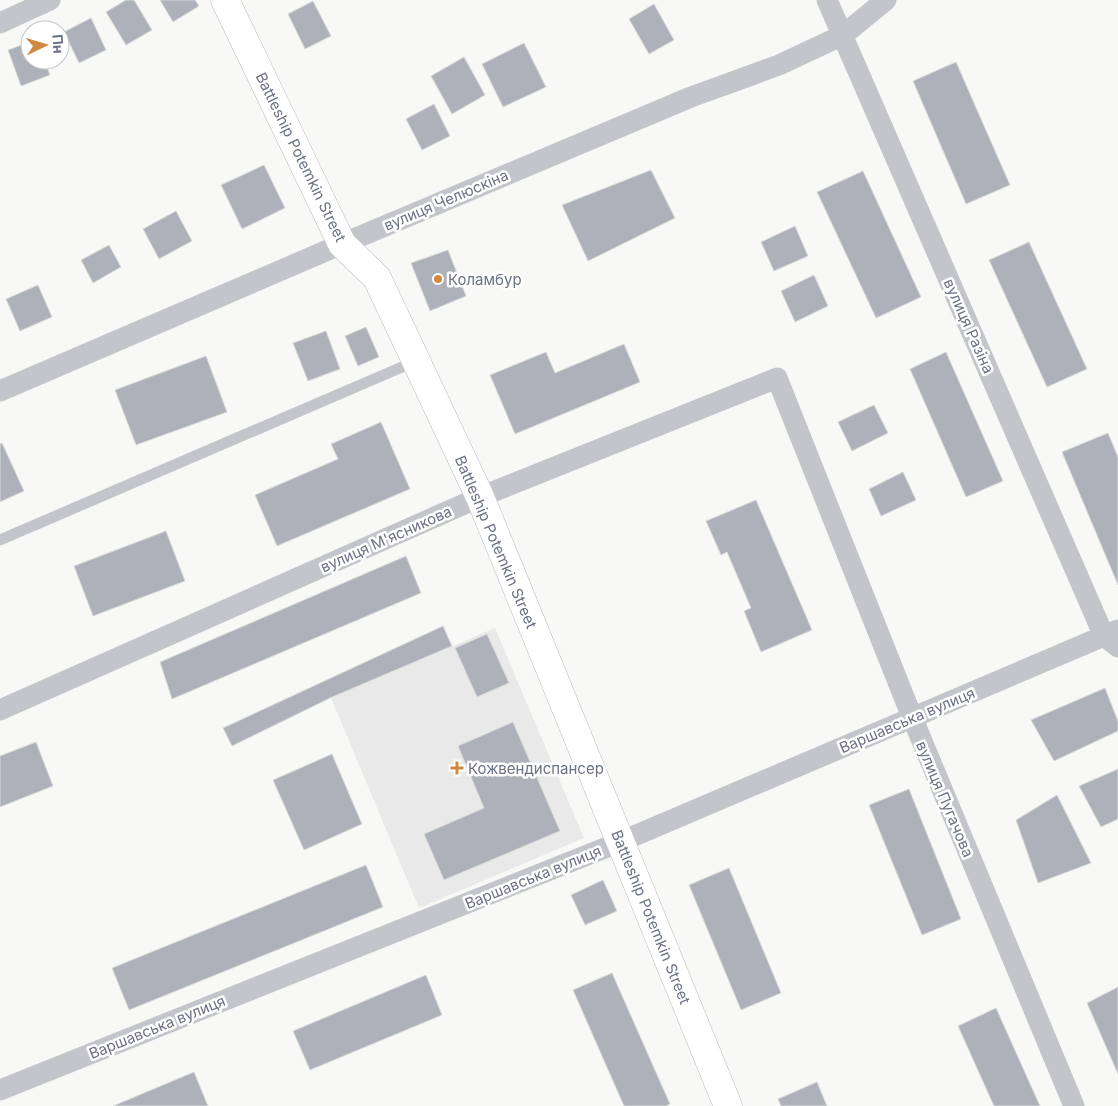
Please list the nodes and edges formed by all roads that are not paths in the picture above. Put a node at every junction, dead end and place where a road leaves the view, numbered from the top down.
1 (50, 0) edge
2 (225, 0) edge
3 (827, 0) edge
4 (886, 0) edge
5 (0, 23) edge
6 (843, 35) junction
7 (342, 244) junction
8 (416, 361) junction
9 (777, 378) joint
10 (0, 392) edge
11 (480, 497) junction
12 (0, 540) edge
13 (1113, 638) edge
14 (0, 710) edge
15 (912, 717) junction
16 (620, 842) junction
17 (0, 1090) edge
18 (728, 1106) edge
19 (1074, 1106) edge

1 - 5 street
2 - 7 street, Battleship Potemkin Street
3 - 6 street, вулиця Разіна
4 - 6 street, вулиця Челюскіна
6 - 7 street, вулиця Челюскіна
6 - 13 street, вулиця Разіна
7 - 8 street, Battleship Potemkin Street
7 - 10 street, вулиця Челюскіна
8 - 11 street, Battleship Potemkin Street
8 - 12 lane
9 - 11 street, вулиця М'ясникова
9 - 15 street, вулиця Пугачова
11 - 14 street, вулиця М'ясникова
11 - 16 street, Battleship Potemkin Street
13 - 15 street, Варшавська вулиця
15 - 16 street, Варшавська вулиця
15 - 19 street, вулиця Пугачова
16 - 17 street, Варшавська вулиця
16 - 18 street, Battleship Potemkin Street

